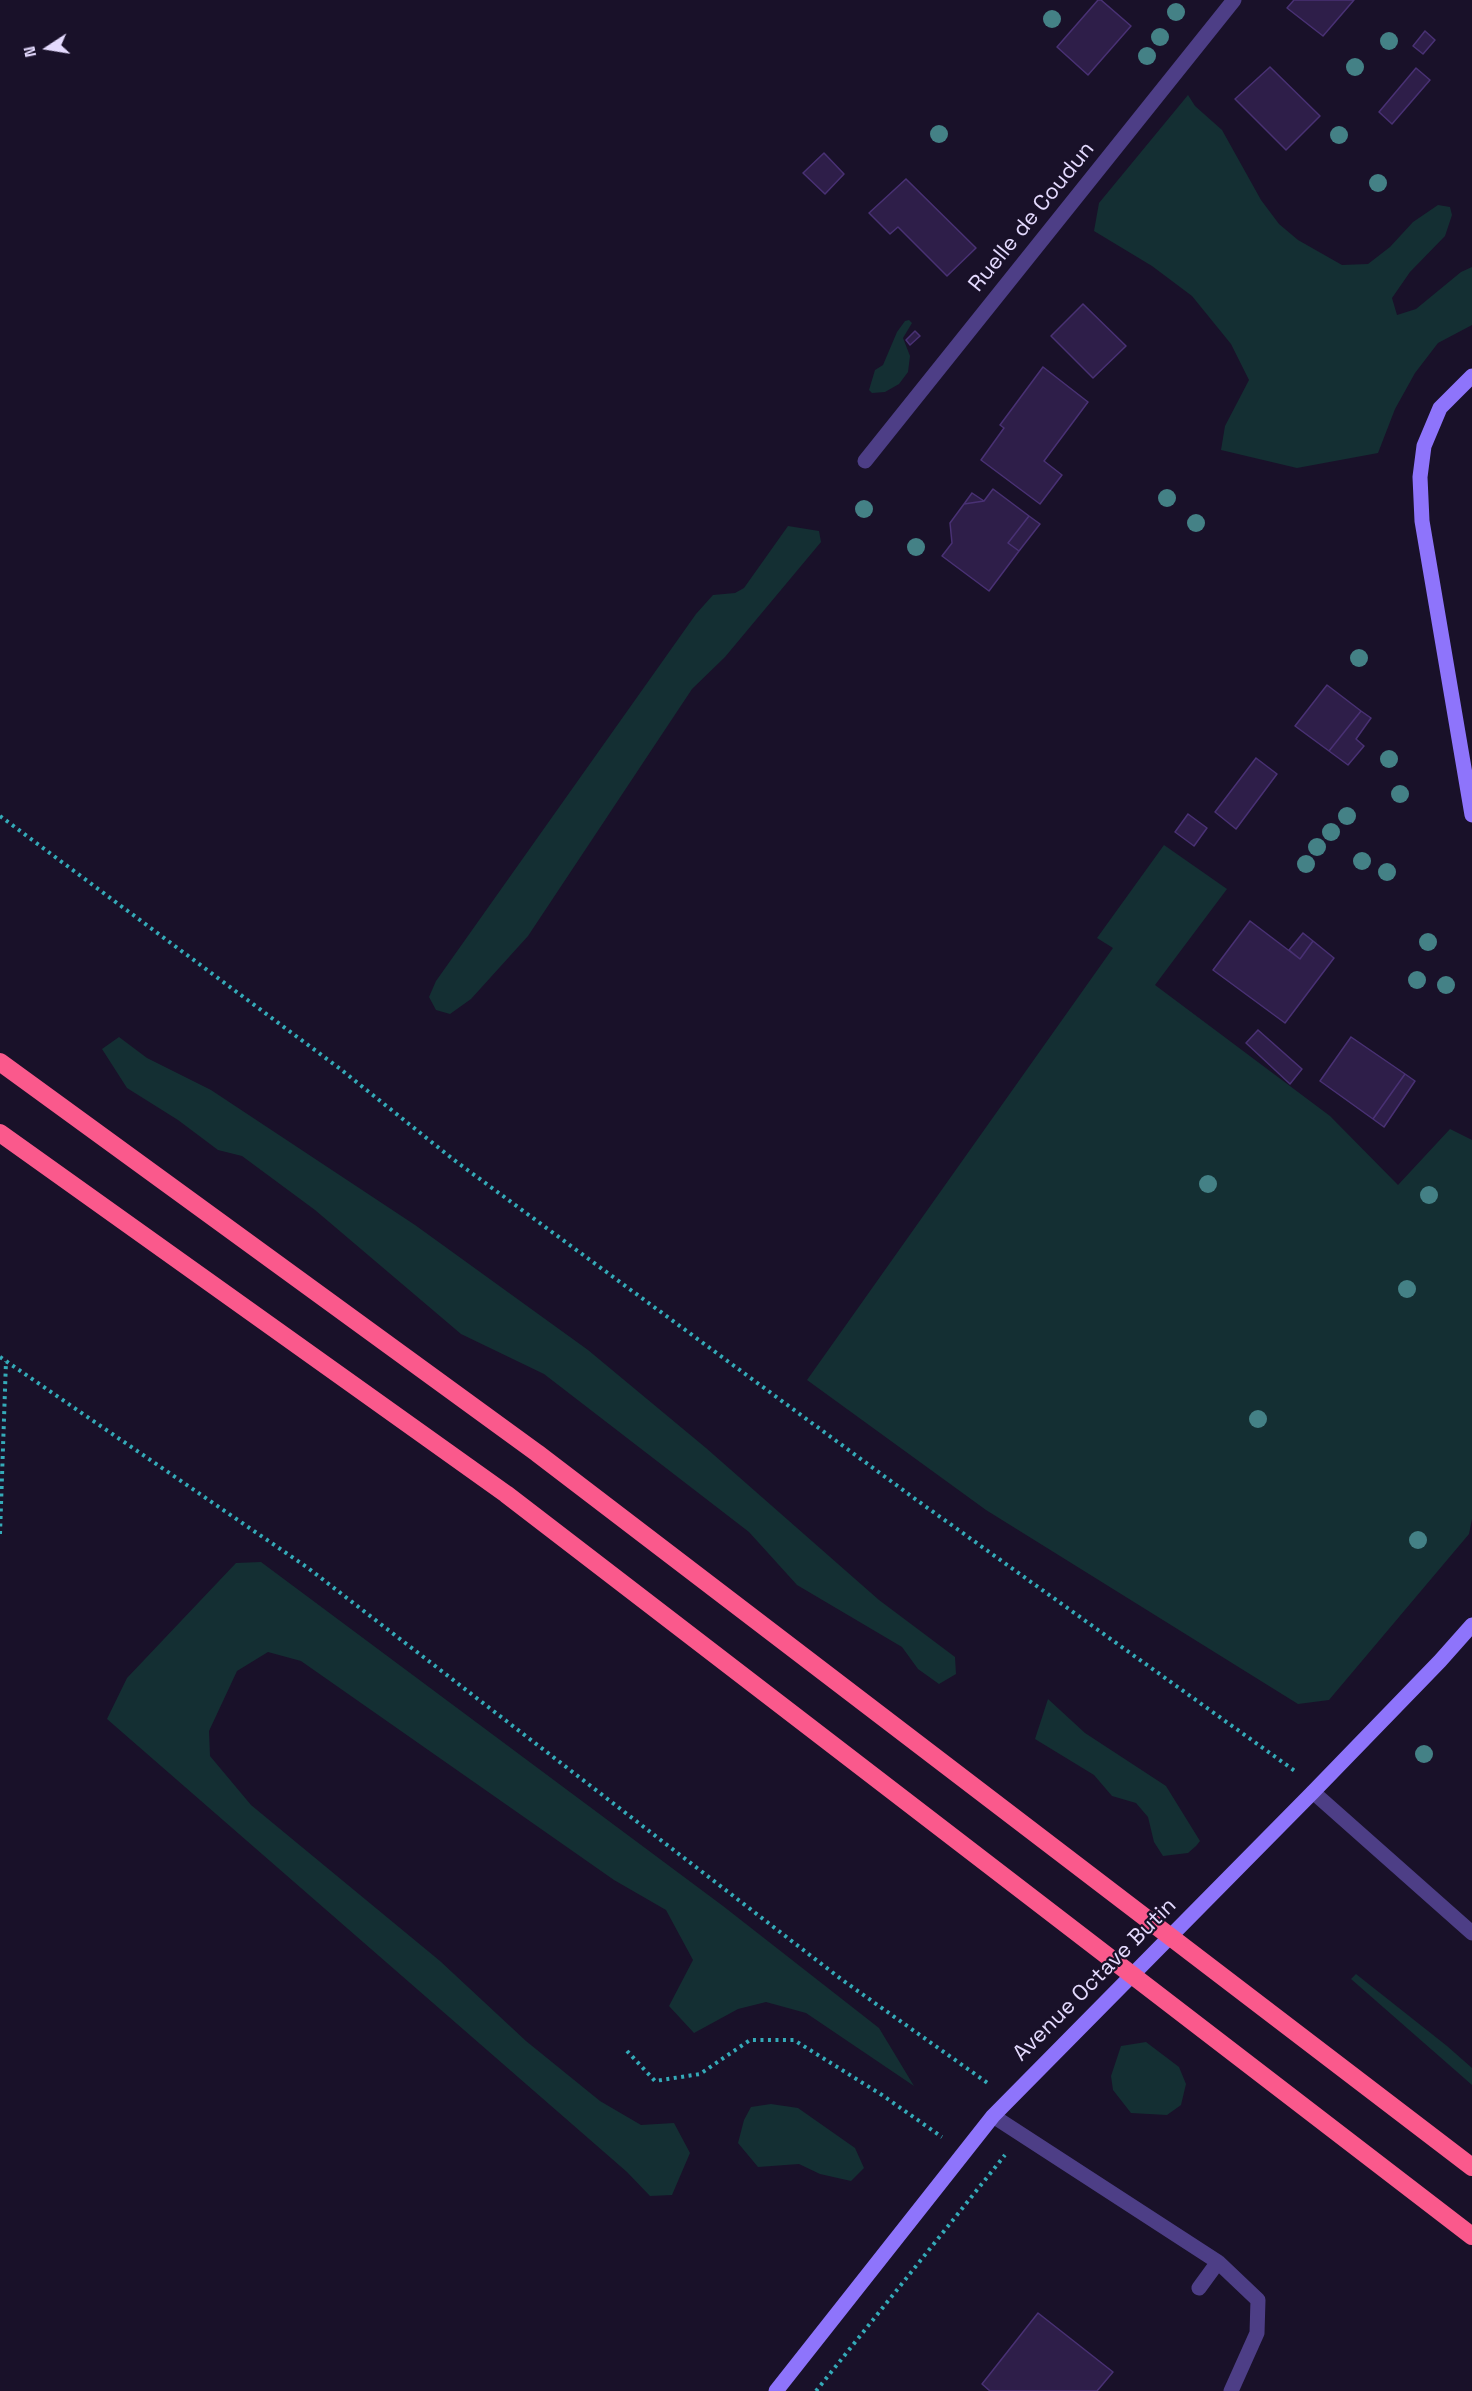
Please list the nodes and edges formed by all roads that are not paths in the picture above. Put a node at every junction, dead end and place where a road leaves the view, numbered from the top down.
1 (1234, 0) edge
2 (1472, 376) edge
3 (865, 461) dead end
4 (1472, 815) edge
5 (0, 1062) edge
6 (0, 1133) edge
7 (1472, 1625) edge
8 (1313, 1792) junction
9 (1472, 1933) edge
10 (993, 2115) junction
11 (1472, 2167) edge
12 (1472, 2236) edge
13 (1218, 2262) junction
14 (1199, 2288) dead end
15 (776, 2391) edge
16 (1231, 2391) edge

1 - 3 street, Ruelle de Coudun
2 - 4 main road
5 - 11 highway
6 - 12 highway
7 - 8 main road, Avenue Octave Butin
8 - 9 street
8 - 10 main road, Avenue Octave Butin
10 - 13 street
10 - 15 main road, Avenue Octave Butin
13 - 14 street
13 - 16 street

